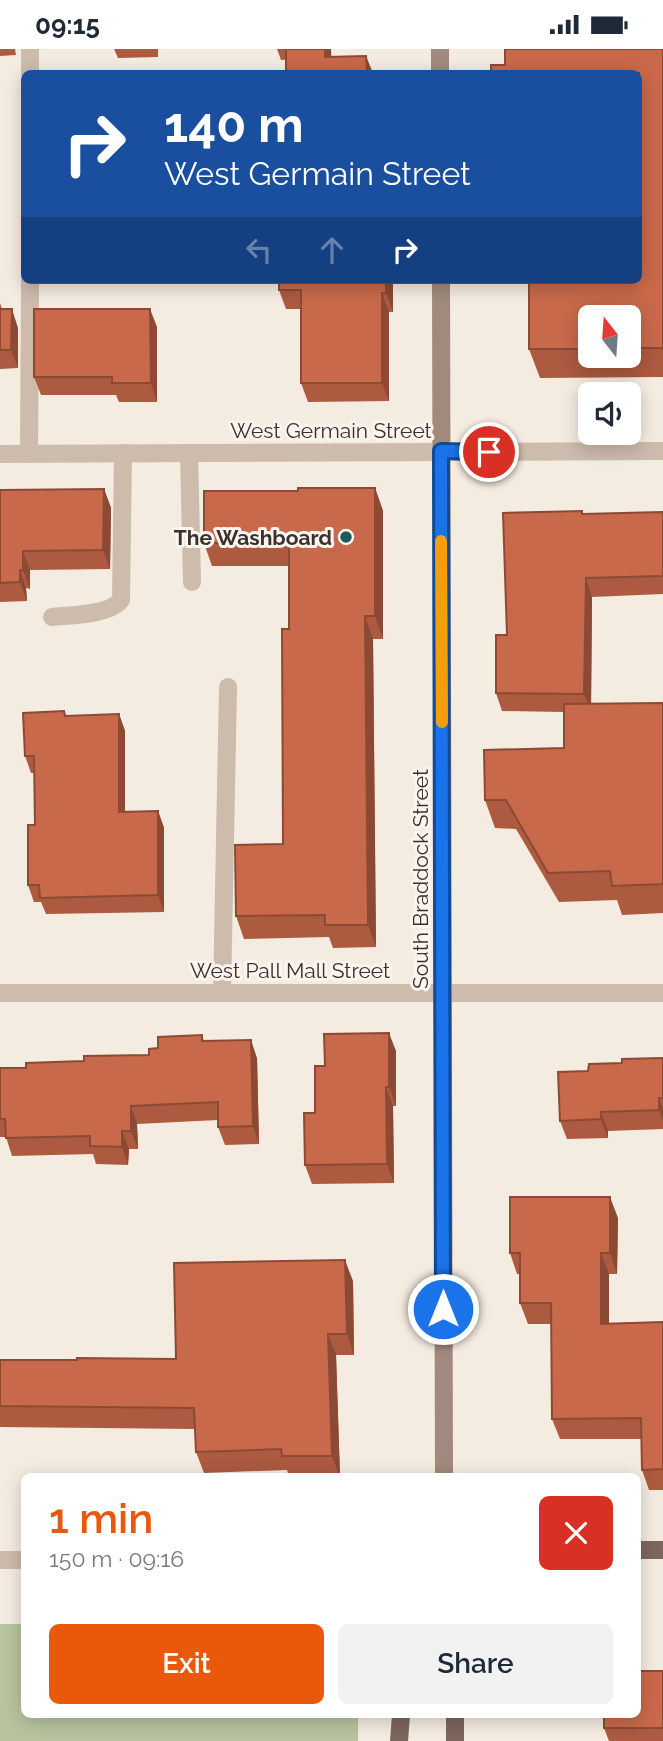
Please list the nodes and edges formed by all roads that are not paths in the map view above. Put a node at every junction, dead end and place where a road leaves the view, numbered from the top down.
1 (30, 49) edge
2 (440, 49) edge
3 (30, 70) edge
4 (440, 70) edge
5 (30, 284) edge
6 (441, 284) edge
7 (441, 451) junction
8 (663, 451) edge
9 (123, 453) junction
10 (189, 453) junction
11 (0, 454) edge
12 (29, 454) junction
13 (192, 582) dead end
14 (52, 617) dead end
15 (228, 687) dead end
16 (0, 993) edge
17 (222, 993) junction
18 (443, 993) junction
19 (663, 993) edge
20 (444, 1473) edge
21 (641, 1550) edge
22 (663, 1550) edge
23 (0, 1560) edge
24 (21, 1560) edge
25 (401, 1718) edge
26 (455, 1718) edge
27 (399, 1741) edge
28 (455, 1741) edge

1 - 3 street
2 - 4 main road
5 - 12 street
6 - 7 main road, South Braddock Street
7 - 8 street, West Germain Street
7 - 10 street, West Germain Street
7 - 18 main road, South Braddock Street
9 - 10 street, West Germain Street
9 - 12 street, West Germain Street
9 - 14 street
10 - 13 street
11 - 12 street, West Germain Street
15 - 17 street
16 - 17 street, West Pall Mall Street
17 - 18 street, West Pall Mall Street
18 - 19 street, West Pall Mall Street
18 - 20 main road, South Braddock Street
21 - 22 main road
23 - 24 street
25 - 27 main road
26 - 28 main road

